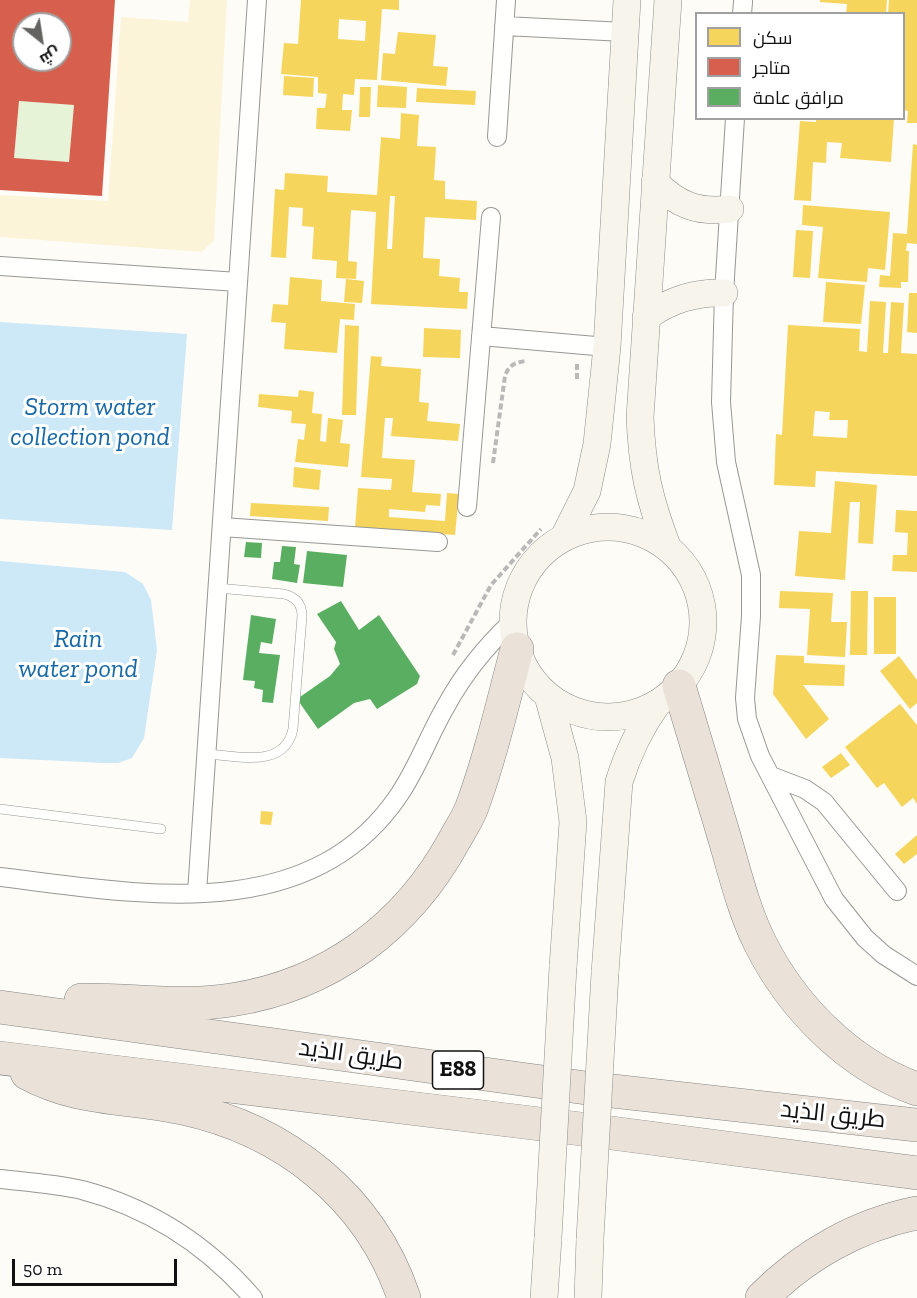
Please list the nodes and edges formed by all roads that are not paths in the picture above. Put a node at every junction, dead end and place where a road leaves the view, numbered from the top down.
1 (257, 0) edge
2 (506, 0) edge
3 (627, 0) edge
4 (668, 0) edge
5 (504, 26) junction
6 (625, 32) junction
7 (735, 120) edge
8 (497, 137) dead end
9 (655, 182) junction
10 (730, 209) junction
11 (490, 217) dead end
12 (0, 266) edge
13 (238, 282) junction
14 (724, 293) junction
15 (645, 317) junction
16 (481, 336) junction
17 (607, 347) junction
18 (467, 507) dead end
19 (222, 527) junction
20 (555, 530) junction
21 (438, 542) dead end
22 (667, 546) junction
23 (218, 588) junction
24 (515, 635) junction
25 (668, 695) junction
26 (548, 696) junction
27 (207, 754) junction
28 (771, 776) junction
29 (0, 809) edge
30 (161, 829) dead end
31 (0, 877) edge
32 (897, 891) dead end
33 (197, 893) junction
34 (917, 976) edge
35 (7, 1008) edge
36 (1, 1058) edge
37 (917, 1089) edge
38 (917, 1125) edge
39 (917, 1173) edge
40 (0, 1179) edge
41 (917, 1213) edge
42 (253, 1298) edge
43 (405, 1298) edge
44 (544, 1298) edge
45 (588, 1298) edge
46 (762, 1298) edge

1 - 13 street
2 - 5 street
3 - 6 main road
4 - 9 main road
5 - 6 street
5 - 8 street
6 - 17 main road
7 - 10 street
9 - 10 main road
9 - 15 main road
10 - 14 street
11 - 16 street
12 - 13 street
13 - 19 street
14 - 15 main road
14 - 28 street
15 - 22 main road
16 - 17 street
16 - 18 street
17 - 20 main road
19 - 21 street
19 - 23 street
20 - 22 main road
20 - 24 main road
22 - 25 main road
23 - 27 street
23 - 27 lane
24 - 26 main road
24 - 33 street
24 - 35 highway
25 - 26 main road
25 - 37 highway
25 - 45 main road, bridge
26 - 44 main road, bridge
27 - 33 street
28 - 32 street
28 - 34 street
29 - 30 lane
31 - 33 street
35 - 38 highway, طريق الذيد / E88
36 - 39 highway, طريق الذيد / E88
36 - 43 highway
40 - 42 street
41 - 46 highway

